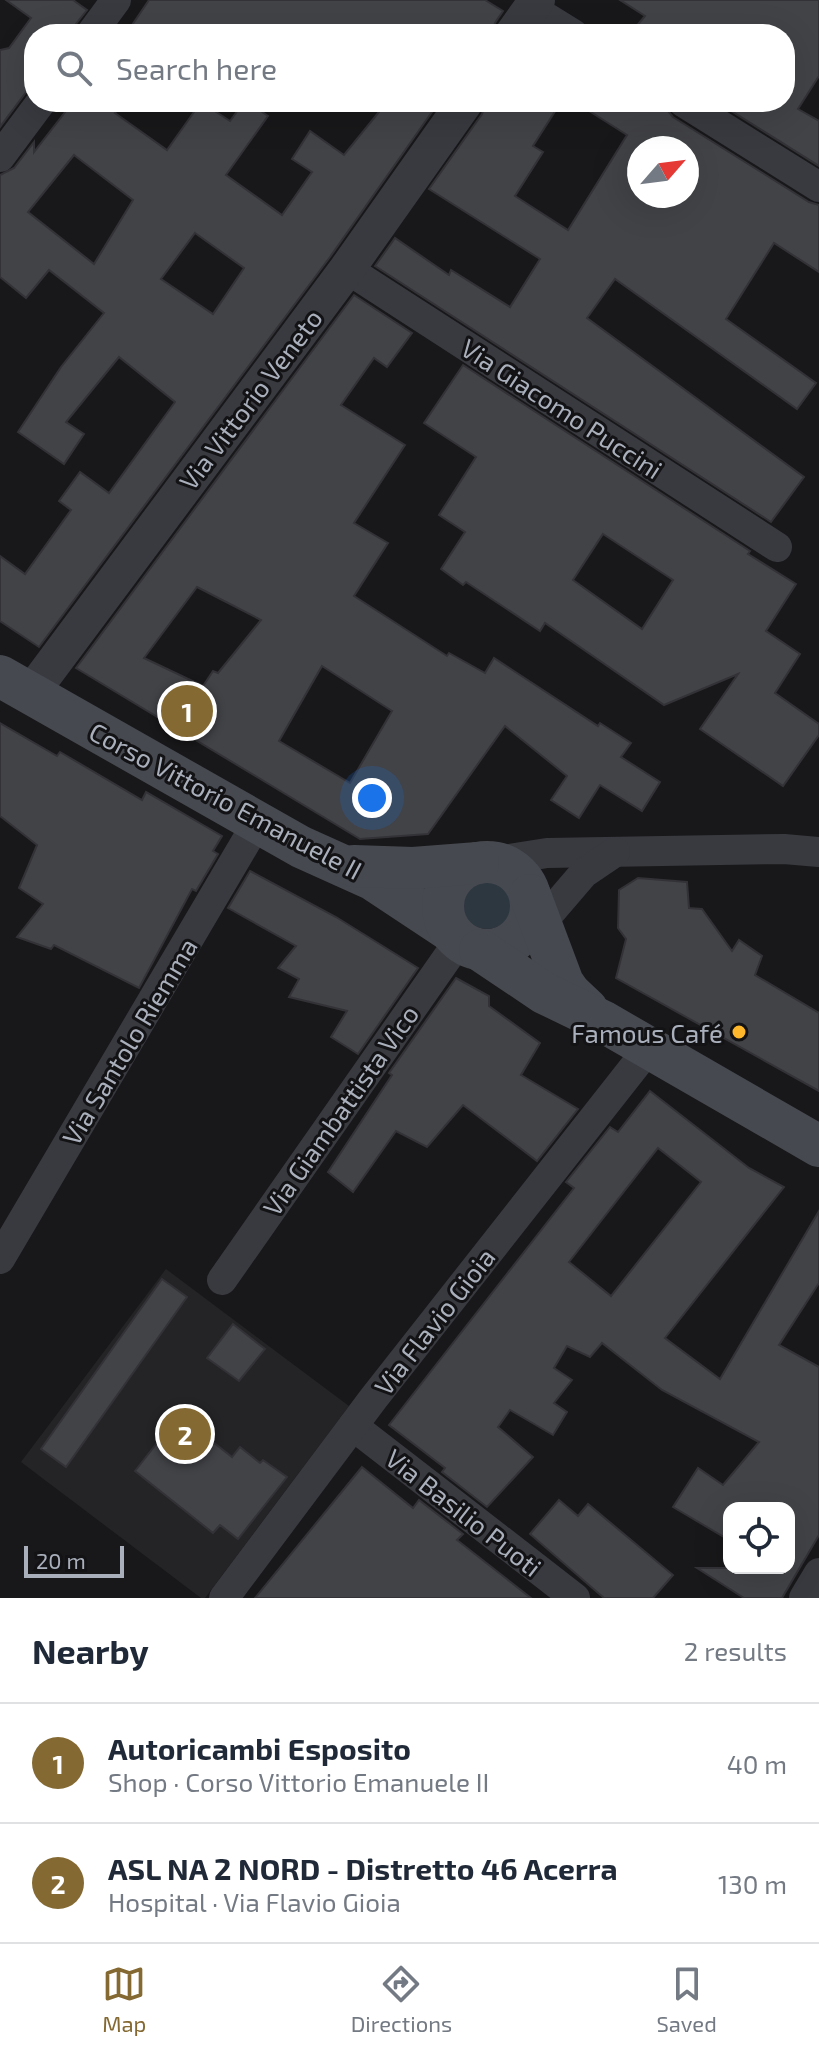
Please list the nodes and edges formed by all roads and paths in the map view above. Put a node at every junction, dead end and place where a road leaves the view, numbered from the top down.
1 (116, 0) edge
2 (527, 14) edge
3 (98, 24) edge
4 (550, 24) edge
5 (34, 112) edge
6 (458, 112) edge
7 (699, 112) edge
8 (0, 157) edge
9 (819, 187) edge
10 (347, 269) junction
11 (777, 547) dead end
12 (15, 684) edge
13 (257, 823) junction
14 (615, 852) junction
15 (819, 852) edge
16 (484, 862) junction
17 (345, 866) junction
18 (531, 916) junction
19 (463, 940) junction
20 (604, 1022) junction
21 (649, 1048) junction
22 (819, 1146) edge
23 (0, 1259) edge
24 (222, 1280) dead end
25 (353, 1426) junction
26 (819, 1573) edge
27 (224, 1598) edge
28 (575, 1598) edge
29 (804, 1598) edge

1 - 3 street
2 - 4 street
5 - 8 street
6 - 10 street, Via Vittorio Veneto
7 - 9 street
10 - 11 street, Via Giacomo Puccini
10 - 12 street, Via Vittorio Veneto
12 - 13 main road, Corso Vittorio Emanuele II
13 - 17 main road, Corso Vittorio Emanuele II
13 - 23 street, Via Santolo Riemma
14 - 15 street
14 - 16 street
14 - 18 street
16 - 17 main road
16 - 18 main road, Corso Vittorio Emanuele II
16 - 19 main road
17 - 19 main road, Corso Vittorio Emanuele II
18 - 19 main road
18 - 20 main road, Corso Vittorio Emanuele II
19 - 20 main road, Corso Vittorio Emanuele II
19 - 24 street, Via Giambattista Vico
20 - 21 main road, Corso Vittorio Emanuele II
21 - 22 main road, Corso Vittorio Emanuele II
21 - 25 street, Via Flavio Gioia
25 - 27 street, Via Flavio Gioia
25 - 28 street, Via Basilio Puoti
26 - 29 street

